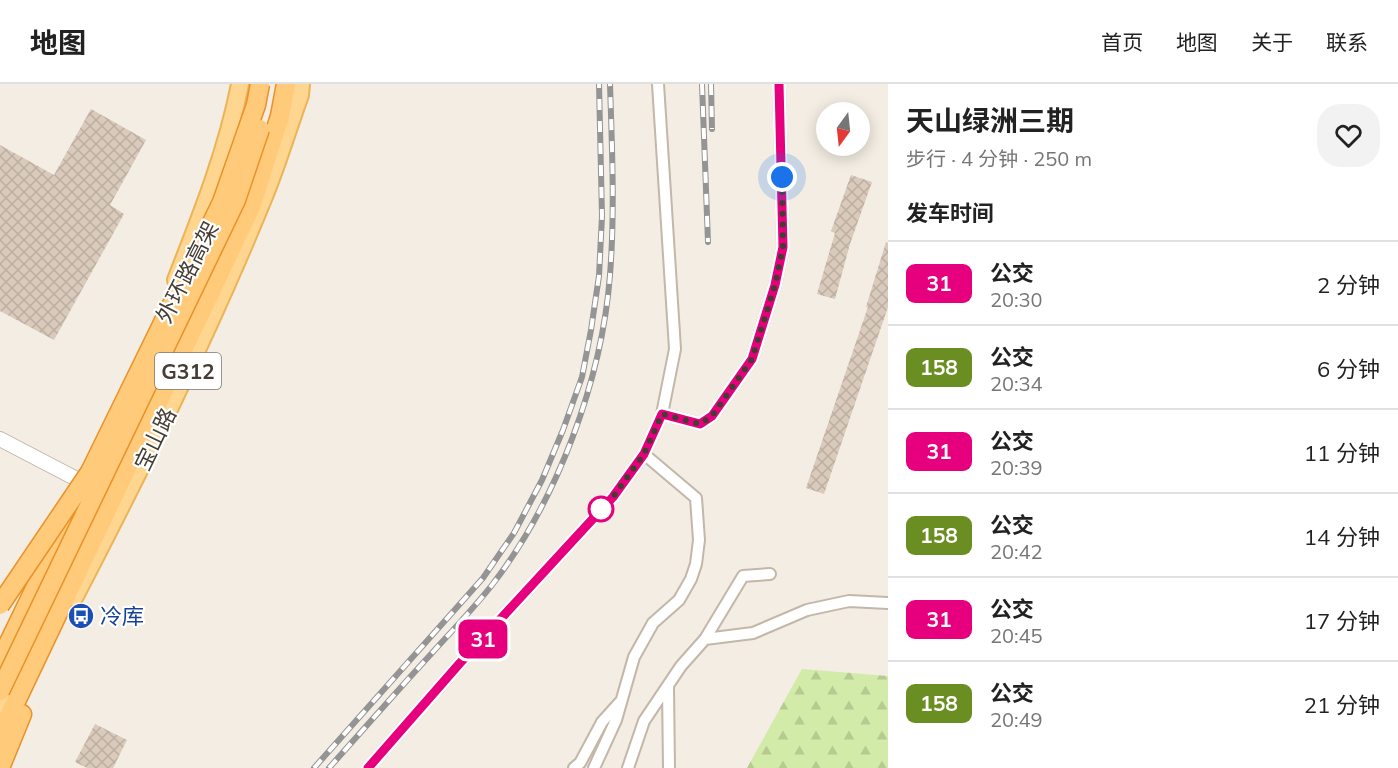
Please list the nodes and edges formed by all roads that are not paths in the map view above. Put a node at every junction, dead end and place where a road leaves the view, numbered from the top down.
1 (240, 84) edge
2 (248, 84) edge
3 (260, 84) edge
4 (266, 84) edge
5 (286, 84) edge
6 (301, 84) edge
7 (658, 84) edge
8 (779, 84) edge
9 (662, 414) junction
10 (0, 439) edge
11 (644, 454) junction
12 (92, 487) junction
13 (770, 573) dead end
14 (0, 591) edge
15 (888, 603) edge
16 (0, 605) edge
17 (705, 639) junction
18 (50, 646) joint
19 (0, 661) edge
20 (668, 686) junction
21 (0, 691) edge
22 (623, 699) junction
23 (0, 709) edge
24 (0, 735) edge
25 (1, 762) edge
26 (368, 768) edge
27 (574, 768) edge
28 (594, 768) edge
29 (628, 768) edge
30 (669, 768) edge

1 - 12 main road, 宝山路 / G312
2 - 14 highway, 外环路高架
3 - 16 highway, 外环路高架, bridge
4 - 21 highway, bridge
5 - 24 highway
6 - 18 main road, 宝山路 / G312
7 - 9 street
8 - 9 street
9 - 11 street
10 - 12 street
11 - 22 street
11 - 26 street
12 - 19 highway
12 - 23 main road, 宝山路 / G312
13 - 17 street
15 - 17 street
17 - 20 street
18 - 25 highway
20 - 29 street
20 - 30 street
22 - 27 street
22 - 28 street

